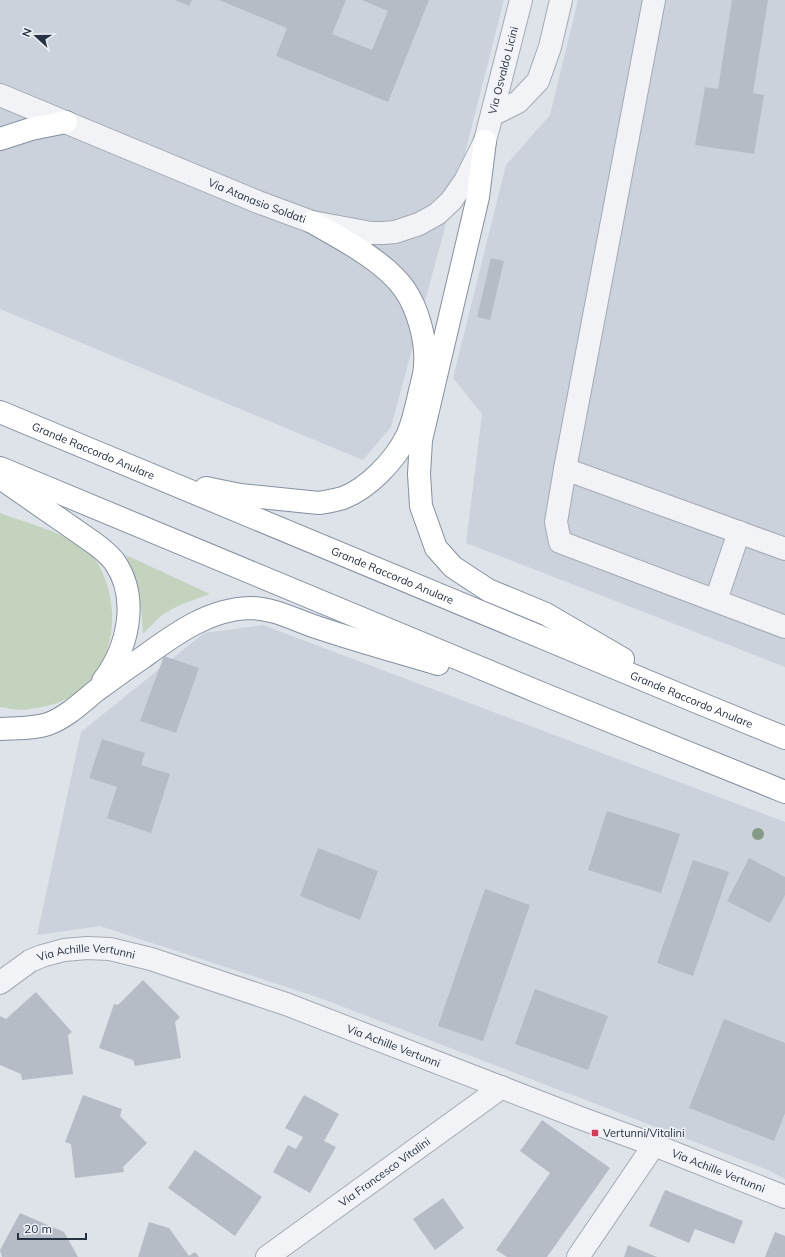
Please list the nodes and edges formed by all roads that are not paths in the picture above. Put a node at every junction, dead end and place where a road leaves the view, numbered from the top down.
1 (521, 0) edge
2 (561, 0) edge
3 (654, 0) edge
4 (0, 95) edge
5 (492, 115) junction
6 (66, 122) junction
7 (0, 139) edge
8 (485, 141) junction
9 (312, 222) junction
10 (0, 412) edge
11 (107, 457) junction
12 (0, 468) edge
13 (565, 469) junction
14 (0, 477) edge
15 (739, 532) junction
16 (785, 549) edge
17 (716, 600) junction
18 (785, 626) edge
19 (97, 690) junction
20 (543, 694) junction
21 (697, 702) junction
22 (7, 727) edge
23 (785, 738) edge
24 (785, 792) edge
25 (0, 983) edge
26 (502, 1087) junction
27 (654, 1145) junction
28 (785, 1197) edge
29 (267, 1257) edge
30 (578, 1257) edge

1 - 5 street, Via Osvaldo Licini
2 - 5 street
3 - 13 street
4 - 6 street, Via Atanasio Soldati
5 - 8 street, Via Osvaldo Licini
6 - 7 highway
6 - 9 street, Via Atanasio Soldati
8 - 9 street, Via Atanasio Soldati
8 - 21 highway
9 - 11 highway
10 - 11 highway, Grande Raccordo Anulare
11 - 21 highway, Grande Raccordo Anulare
12 - 20 highway
13 - 15 street
13 - 17 street
14 - 19 highway
15 - 16 street
15 - 17 street
17 - 18 street
19 - 20 highway
19 - 22 highway
20 - 24 highway
21 - 23 highway, Grande Raccordo Anulare
25 - 26 street, Via Achille Vertunni
26 - 27 street, Via Achille Vertunni
26 - 29 street, Via Francesco Vitalini
27 - 28 street, Via Achille Vertunni
27 - 30 street

